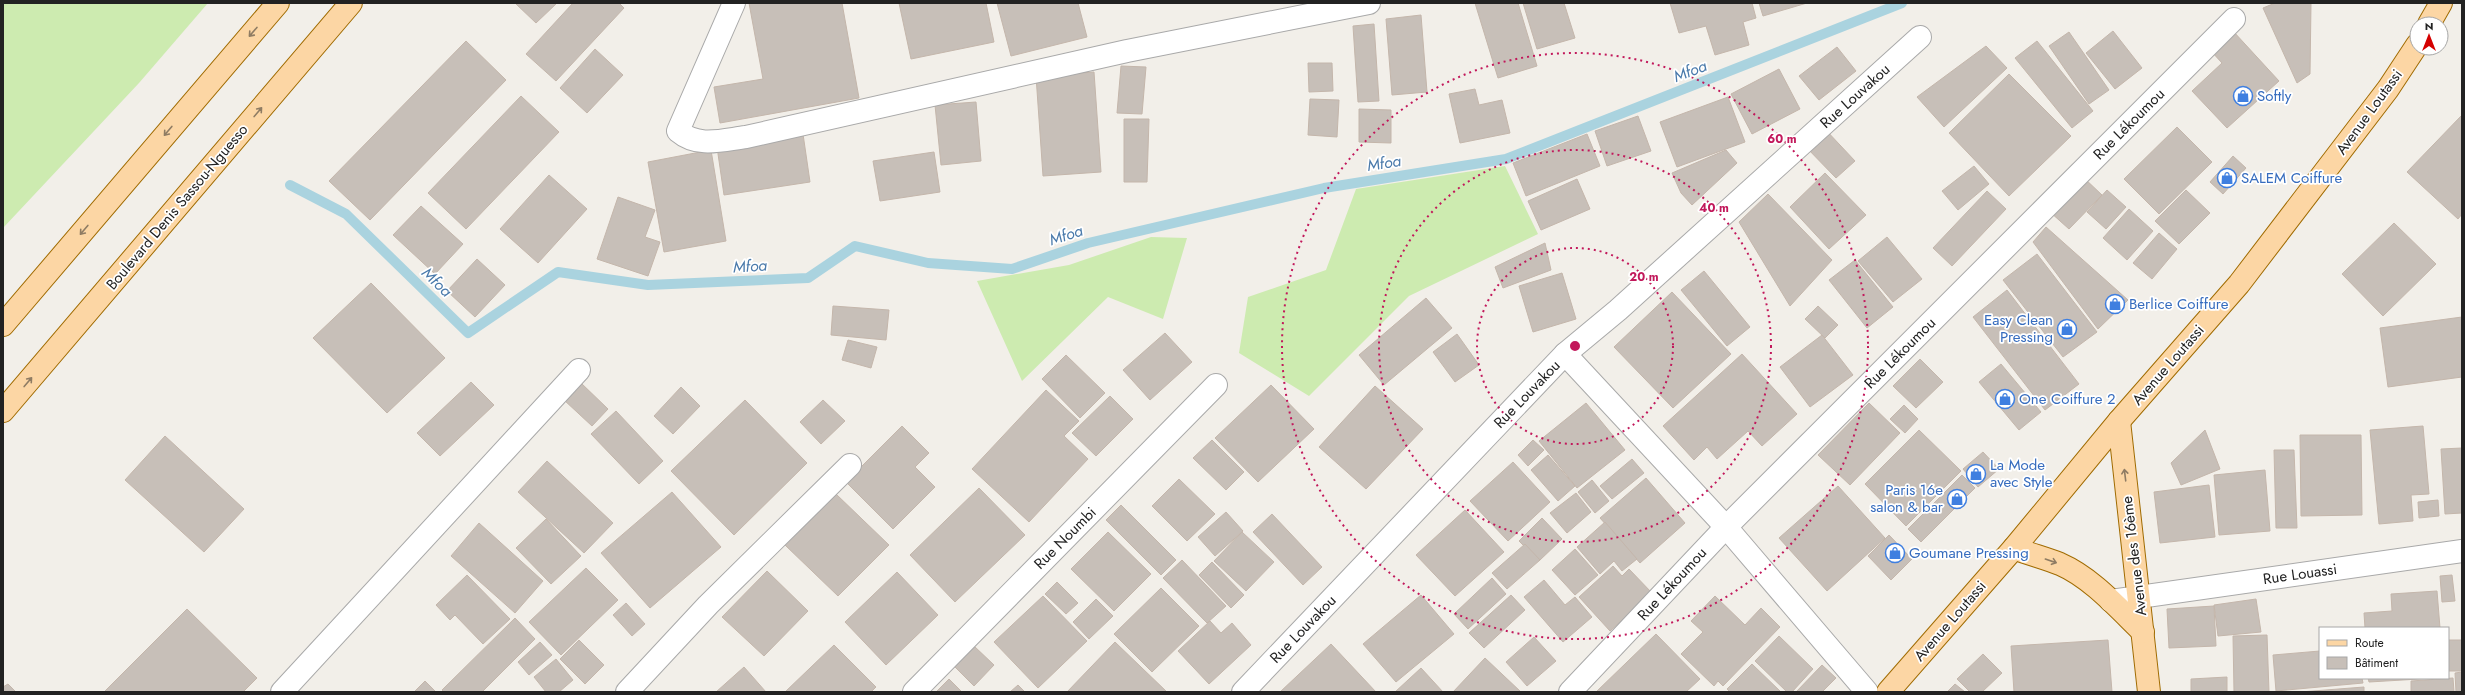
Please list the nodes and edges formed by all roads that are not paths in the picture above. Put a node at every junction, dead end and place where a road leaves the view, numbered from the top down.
1 (278, 3) edge
2 (351, 3) edge
3 (734, 3) edge
4 (1369, 3) edge
5 (2441, 3) edge
6 (2434, 16) edge
7 (2234, 18) dead end
8 (1920, 37) dead end
9 (2409, 56) edge
10 (3, 325) edge
11 (1565, 354) junction
12 (579, 370) dead end
13 (1216, 384) dead end
14 (3, 411) edge
15 (2118, 421) junction
16 (850, 464) dead end
17 (1726, 527) junction
18 (2014, 548) junction
19 (2462, 551) edge
20 (2139, 597) junction
21 (2111, 601) junction
22 (2143, 632) junction
23 (282, 692) edge
24 (627, 692) edge
25 (914, 692) edge
26 (1243, 692) edge
27 (1570, 692) edge
28 (1867, 692) edge
29 (1888, 692) edge
30 (2148, 692) edge

1 -> 10 main road
14 -> 2 main road, Boulevard Denis Sassou-Nguesso
3 - 4 street
5 - 6 main road
7 - 17 street, Rue Lékoumou
8 - 11 street, Rue Louvakou
9 - 15 main road, Avenue Loutassi
11 - 17 street
11 - 26 street, Rue Louvakou
12 - 23 street
13 - 25 street, Rue Noumbi
15 - 18 main road, Avenue Loutassi
20 -> 15 main road, Avenue des 16ème
16 - 24 street
17 - 27 street, Rue Lékoumou
17 - 28 street
18 -> 21 main road
18 - 29 main road, Avenue Loutassi
19 - 20 street, Rue Louassi
20 - 21 street, Rue Louassi
20 - 22 main road, Avenue des 16ème
21 - 22 main road
22 - 30 main road, Avenue des 16ème

